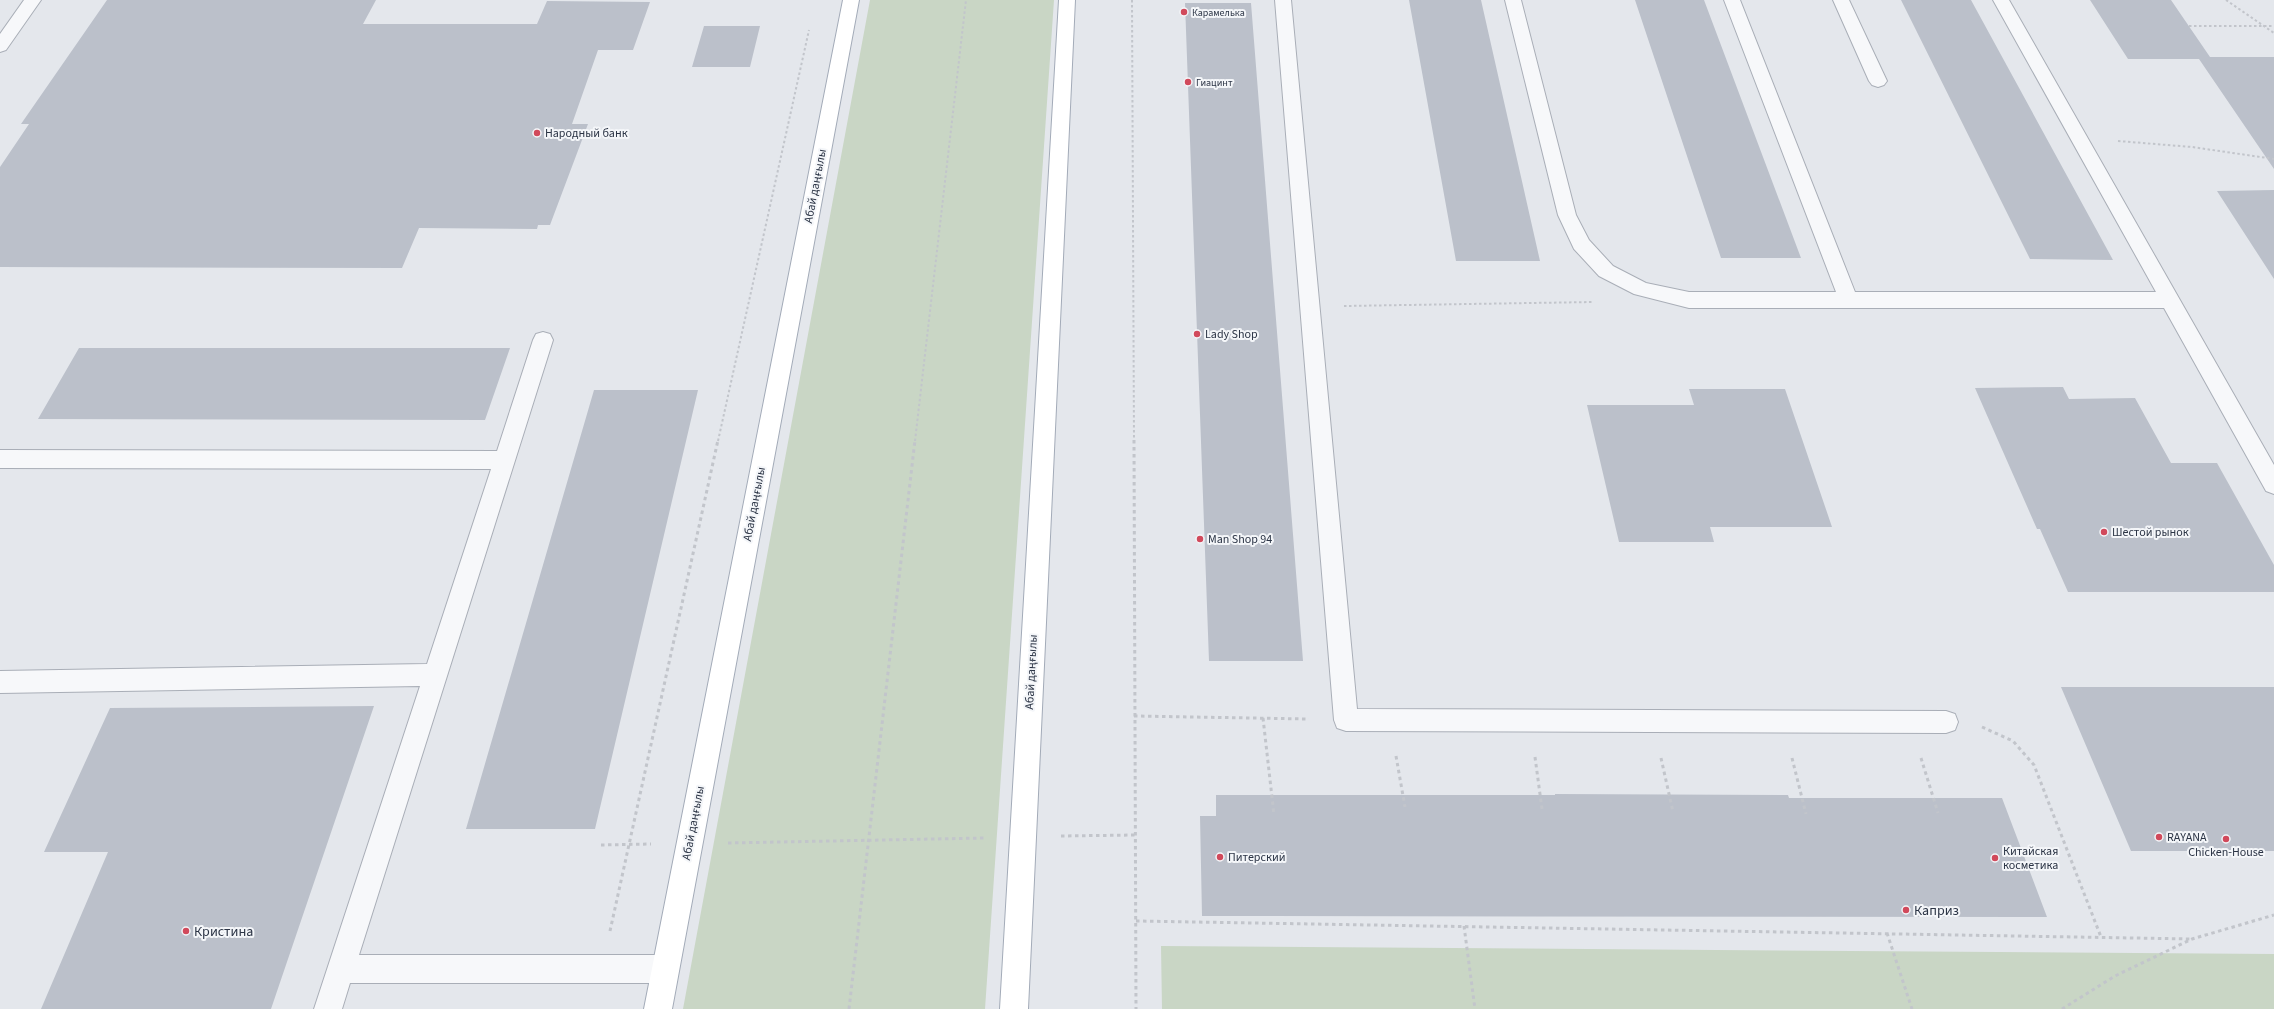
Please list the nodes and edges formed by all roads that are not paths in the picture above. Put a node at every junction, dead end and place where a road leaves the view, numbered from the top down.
1 (34, 0) edge
2 (851, 0) edge
3 (1067, 0) edge
4 (1283, 0) edge
5 (1512, 0) edge
6 (1732, 0) edge
7 (1841, 0) edge
8 (2001, 0) edge
9 (0, 46) edge
10 (1878, 81) dead end
11 (1848, 299) junction
12 (2169, 300) junction
13 (543, 340) dead end
14 (0, 459) edge
15 (505, 460) junction
16 (2274, 485) edge
17 (436, 675) junction
18 (0, 682) edge
19 (1946, 722) road end
20 (341, 969) junction
21 (665, 969) junction
22 (328, 1009) edge
23 (658, 1009) edge
24 (1014, 1009) edge

1 - 9 street
2 - 21 main road, Абай даңғылы
3 - 24 main road, Абай даңғылы
4 - 19 street
5 - 11 street
6 - 11 street
7 - 10 street
8 - 12 street
11 - 12 street
12 - 16 street
13 - 15 street
14 - 15 street
15 - 17 street
17 - 18 street
17 - 20 street
20 - 21 street
20 - 22 street
21 - 23 main road, Абай даңғылы

